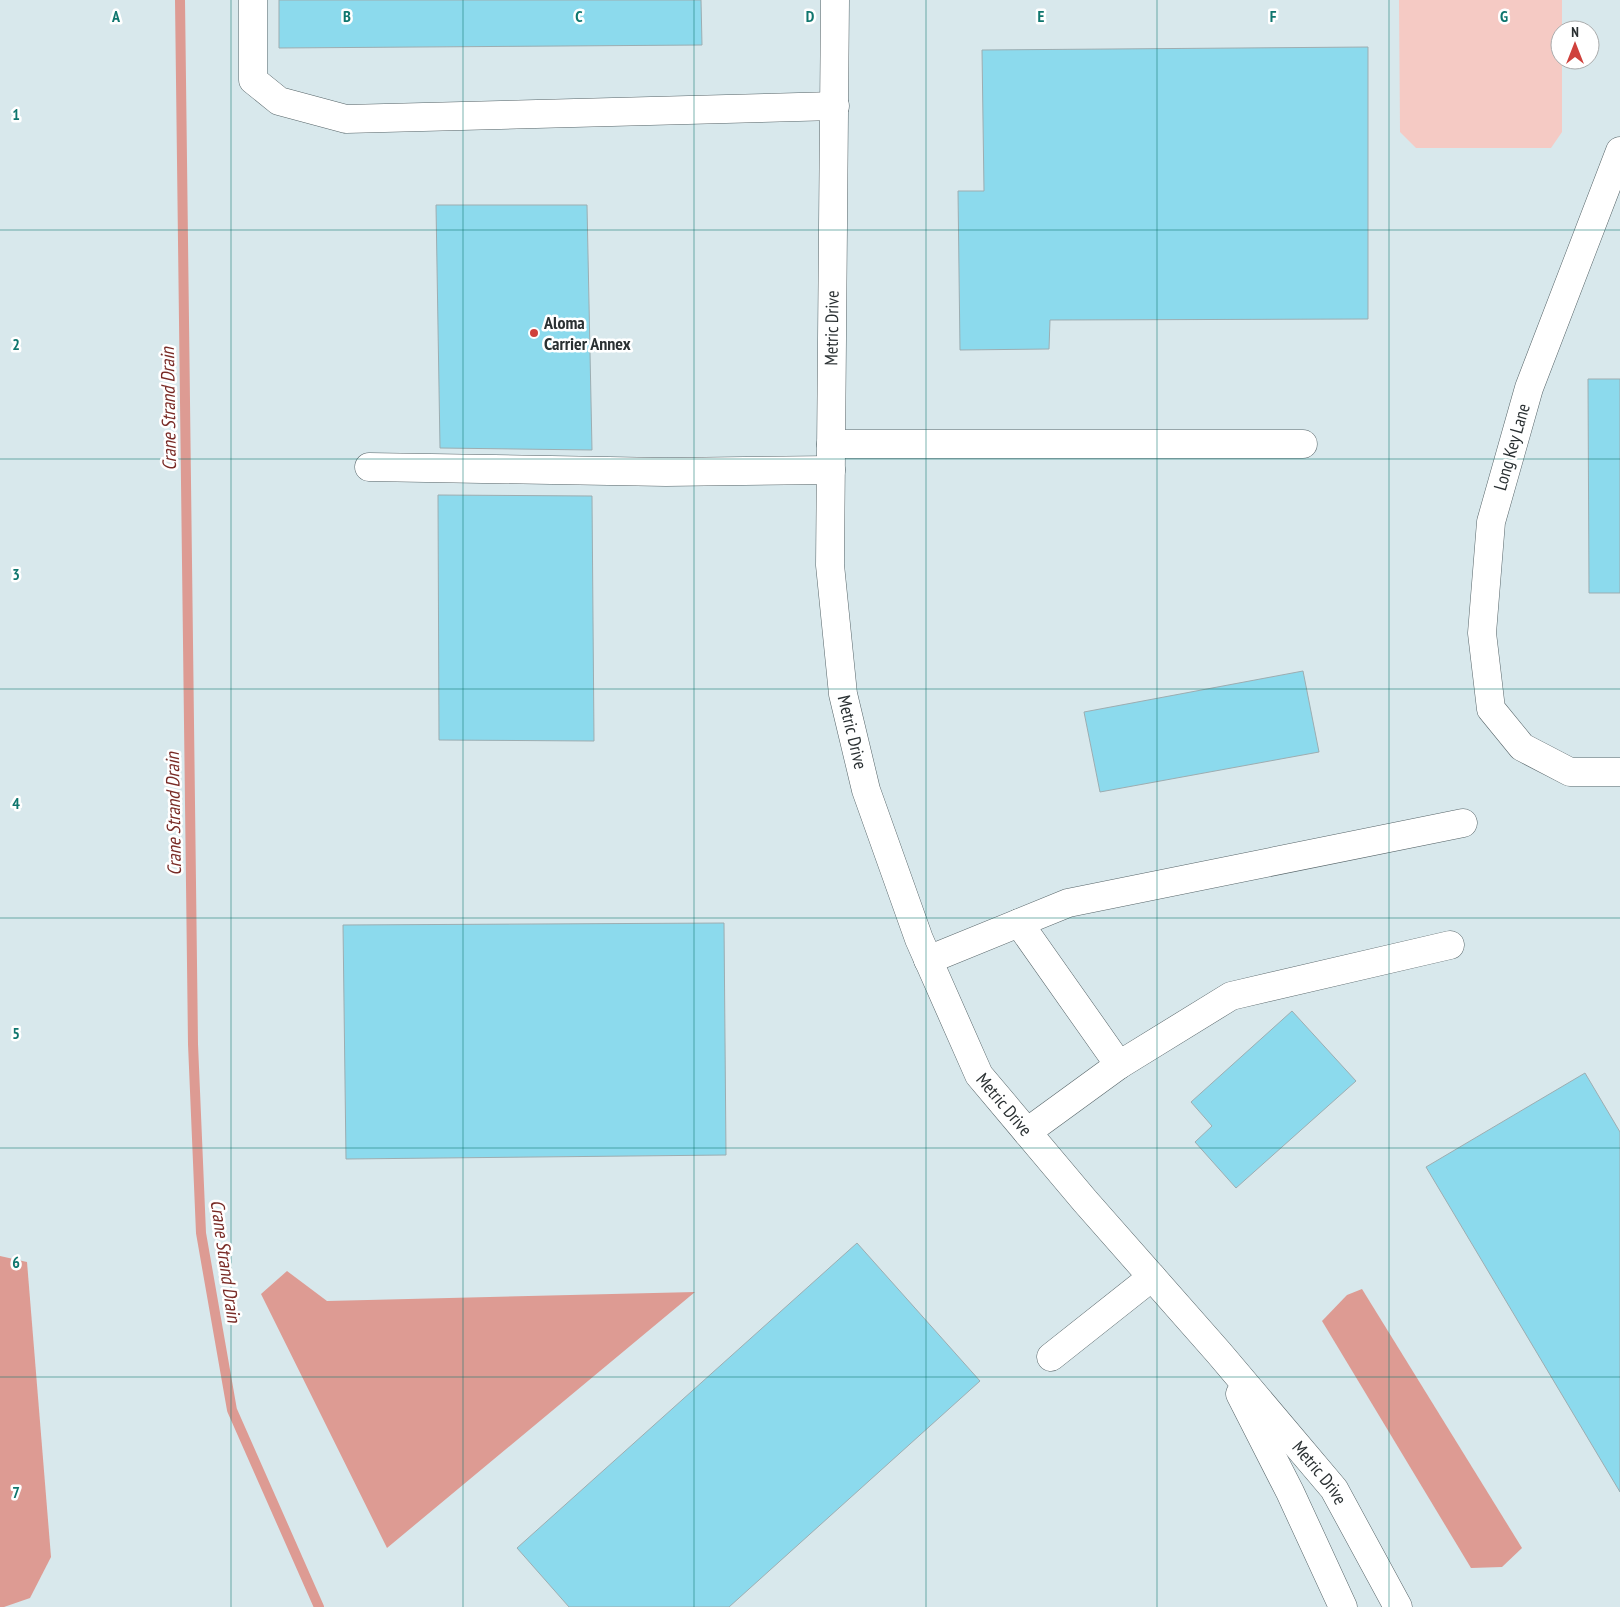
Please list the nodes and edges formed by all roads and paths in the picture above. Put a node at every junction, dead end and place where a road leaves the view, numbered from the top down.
1 (253, 0) edge
2 (835, 0) edge
3 (835, 106) junction
4 (1620, 151) edge
5 (1303, 444) dead end
6 (831, 457) junction
7 (369, 467) dead end
8 (1620, 772) edge
9 (1463, 823) dead end
10 (1018, 923) junction
11 (1450, 945) dead end
12 (928, 960) junction
13 (1119, 1065) junction
14 (1027, 1132) junction
15 (1152, 1277) junction
16 (1219, 1352) junction
17 (1051, 1357) dead end
18 (1343, 1607) edge
19 (1398, 1607) edge

1 - 3 street
2 - 3 street, Metric Drive
3 - 6 street, Metric Drive
4 - 8 street, Long Key Lane
5 - 6 street
6 - 7 street
6 - 12 street, Metric Drive
9 - 10 street
10 - 12 street
10 - 13 street
11 - 13 street
12 - 14 street, Metric Drive
13 - 14 street
14 - 15 street, Metric Drive
15 - 16 street, Metric Drive
15 - 17 street
16 - 18 street, Metric Drive
16 - 19 street, Metric Drive

